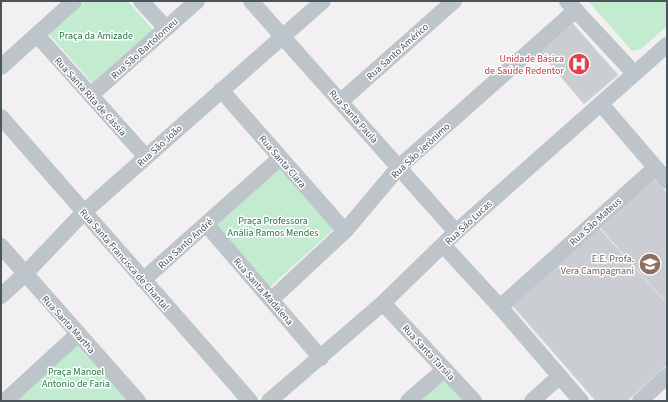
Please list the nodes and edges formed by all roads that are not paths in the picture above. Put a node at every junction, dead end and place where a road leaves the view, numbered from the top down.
1 (74, 1) edge
2 (141, 1) edge
3 (197, 1) edge
4 (251, 1) edge
5 (323, 1) edge
6 (454, 1) edge
7 (572, 6) edge
8 (166, 28) junction
9 (37, 35) junction
10 (282, 37) junction
11 (664, 53) edge
12 (1, 67) edge
13 (634, 73) junction
14 (221, 90) junction
15 (91, 95) junction
16 (341, 101) junction
17 (601, 104) junction
18 (1, 117) edge
19 (146, 157) junction
20 (280, 158) junction
21 (399, 167) junction
22 (655, 168) junction
23 (667, 181) edge
24 (84, 212) junction
25 (206, 224) junction
26 (345, 230) junction
27 (456, 232) junction
28 (443, 245) junction
29 (1, 246) edge
30 (25, 274) junction
31 (143, 280) junction
32 (1, 296) edge
33 (272, 299) junction
34 (383, 303) junction
35 (500, 307) junction
36 (78, 334) junction
37 (321, 358) junction
38 (445, 369) junction
39 (560, 376) junction
40 (666, 378) edge
41 (5, 401) edge
42 (138, 401) edge
43 (250, 401) edge
44 (269, 401) edge
45 (408, 401) edge
46 (474, 401) edge
47 (532, 401) edge
48 (581, 401) edge
49 (640, 401) edge

1 - 9 street
2 - 8 street
3 - 8 street, Rua São Bartolomeu
4 - 10 street, Rua Santa Paula
5 - 10 street, Rua São João
6 - 16 street, Rua Santo Américo
7 - 13 street
7 - 21 street, Rua São Jerônimo
8 - 15 street, Rua São Bartolomeu
9 - 12 street
9 - 15 street, Rua Santa Rita de Cássia
10 - 14 street, Rua São João
10 - 16 street, Rua Santa Paula
11 - 13 street, Rua São Lucas
13 - 17 street, Rua São Lucas
14 - 19 street, Rua São João
14 - 20 street, Rua Santa Clara
15 - 19 street, Rua Santa Rita de Cássia
16 - 21 street, Rua Santa Paula
17 - 22 street
17 - 27 street, Rua São Lucas
18 - 24 street, Rua Santa Francisca de Chantal
19 - 24 street, Rua São João
20 - 25 street, Rua Santo André
20 - 26 street, Rua Santa Clara
21 - 26 street, Rua São Jerônimo
21 - 27 street, Rua Santa Paula
22 - 23 street
22 - 35 street, Rua São Mateus
24 - 30 street, Rua São João
24 - 31 street, Rua Santa Francisca de Chantal
25 - 31 street, Rua Santo André
25 - 33 street, Rua Santa Madalena
26 - 33 street, Rua São Jerônimo
27 - 28 street, Rua São Lucas
28 - 34 street, Rua São Lucas
28 - 35 street
29 - 30 street, Rua Santa Martha
30 - 32 street, Rua São João
30 - 36 street, Rua Santa Martha
31 - 43 street, Rua Santa Francisca de Chantal
33 - 37 street, Rua Santa Madalena
34 - 37 street, Rua São Lucas
34 - 38 street, Rua Santa Tarsila
35 - 39 street
36 - 41 street
36 - 42 street, Rua Santa Martha
37 - 44 street, Rua São Lucas
38 - 45 street
38 - 46 street, Rua Santa Tarsila
39 - 47 street
39 - 48 street
40 - 49 street

